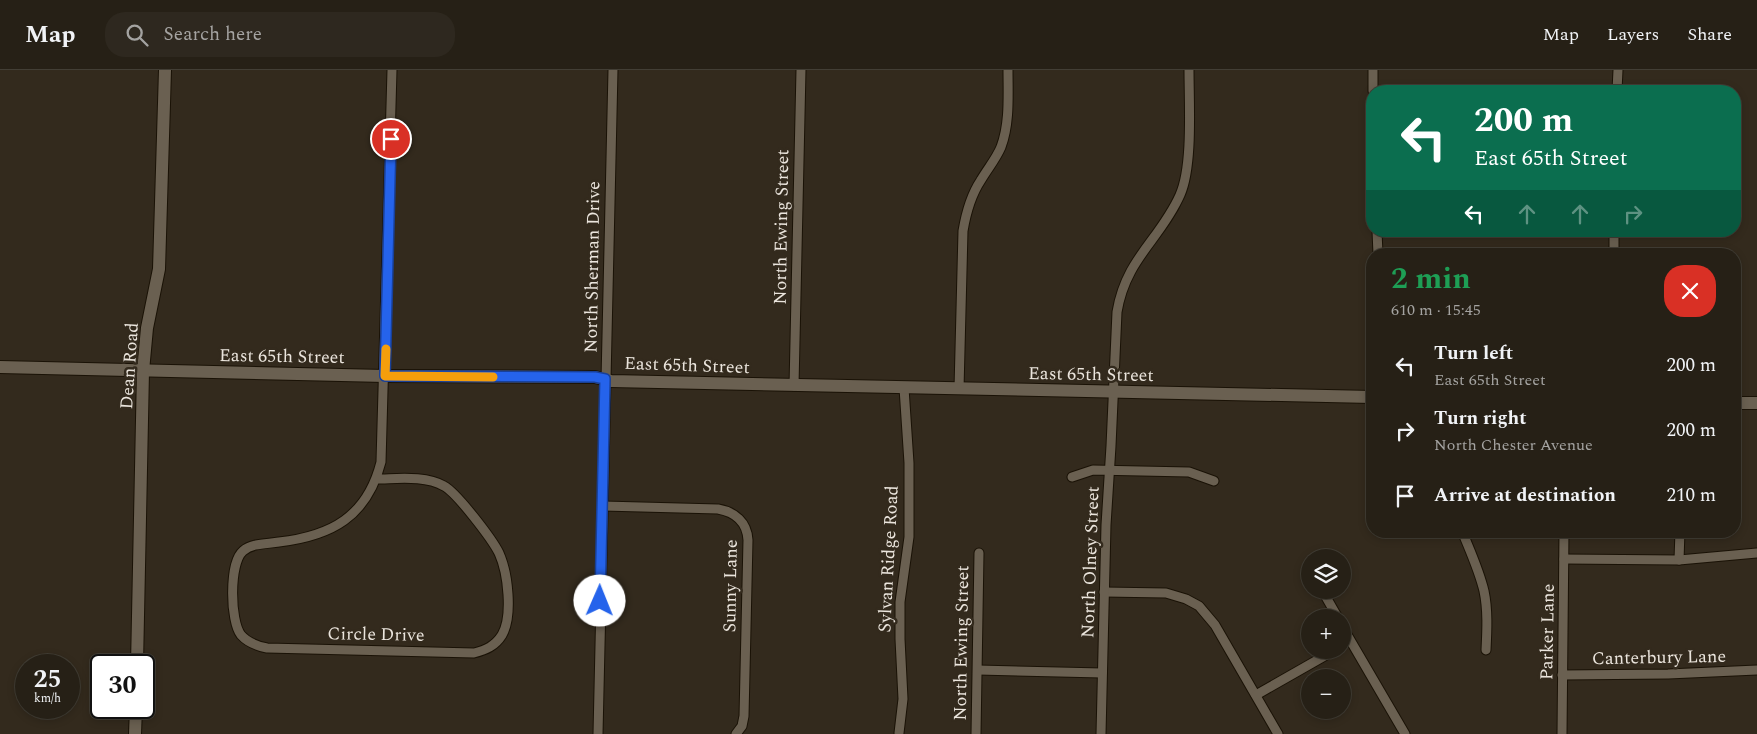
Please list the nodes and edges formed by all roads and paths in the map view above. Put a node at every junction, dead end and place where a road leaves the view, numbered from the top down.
1 (165, 70) edge
2 (392, 70) edge
3 (613, 70) edge
4 (801, 70) edge
5 (1008, 70) edge
6 (1189, 70) edge
7 (1374, 70) edge
8 (1618, 70) edge
9 (1373, 85) edge
10 (1617, 85) edge
11 (0, 367) edge
12 (143, 370) junction
13 (385, 376) junction
14 (605, 379) junction
15 (794, 386) junction
16 (904, 388) junction
17 (959, 389) junction
18 (1114, 392) junction
19 (1366, 397) edge
20 (1741, 403) edge
21 (1757, 403) edge
22 (1109, 470) junction
23 (1072, 477) dead end
24 (376, 479) junction
25 (1214, 480) dead end
26 (603, 506) junction
27 (1465, 538) edge
28 (1564, 538) edge
29 (1680, 538) edge
30 (979, 553) dead end
31 (1757, 553) edge
32 (1564, 559) junction
33 (1679, 560) junction
34 (1104, 592) junction
35 (1351, 641) edge
36 (1486, 650) dead end
37 (137, 654) edge
38 (1319, 659) edge
39 (978, 670) junction
40 (1757, 670) edge
41 (1102, 673) junction
42 (1562, 675) junction
43 (1256, 695) junction
44 (136, 719) edge
45 (899, 733) dead end
46 (135, 734) edge
47 (598, 734) edge
48 (736, 734) edge
49 (976, 734) edge
50 (1101, 734) edge
51 (1278, 734) edge
52 (1405, 734) edge
53 (1562, 734) edge

1 - 12 street, Dean Road
2 - 13 street
3 - 14 street, North Sherman Drive
4 - 15 street, North Ewing Street
5 - 17 street
6 - 18 street, North Olney Street
7 - 9 street
8 - 10 street
11 - 12 street, East 65th Street
12 - 13 street, East 65th Street
12 - 37 street, Dean Road
13 - 14 street, East 65th Street
13 - 24 street
14 - 15 street, East 65th Street
14 - 26 street, North Sherman Drive
15 - 16 street, East 65th Street
16 - 17 street, East 65th Street
16 - 45 street, Sylvan Ridge Road
17 - 18 street, East 65th Street
18 - 19 street, East 65th Street
18 - 22 street, North Olney Street
20 - 21 street
22 - 23 street
22 - 25 street
22 - 34 street, North Olney Street
24 - 24 street, Circle Drive
26 - 47 street, North Sherman Drive
26 - 48 street, Sunny Lane
27 - 36 street
28 - 32 street, Parker Lane
29 - 33 street
30 - 39 street, North Ewing Street
31 - 33 street
32 - 33 street
32 - 42 street, Parker Lane
34 - 41 street, North Olney Street
34 - 43 street
35 - 52 street
38 - 43 street
39 - 41 street
39 - 49 street, North Ewing Street
40 - 42 street, Canterbury Lane
41 - 50 street, North Olney Street
42 - 53 street, Parker Lane
43 - 51 street
44 - 46 street

